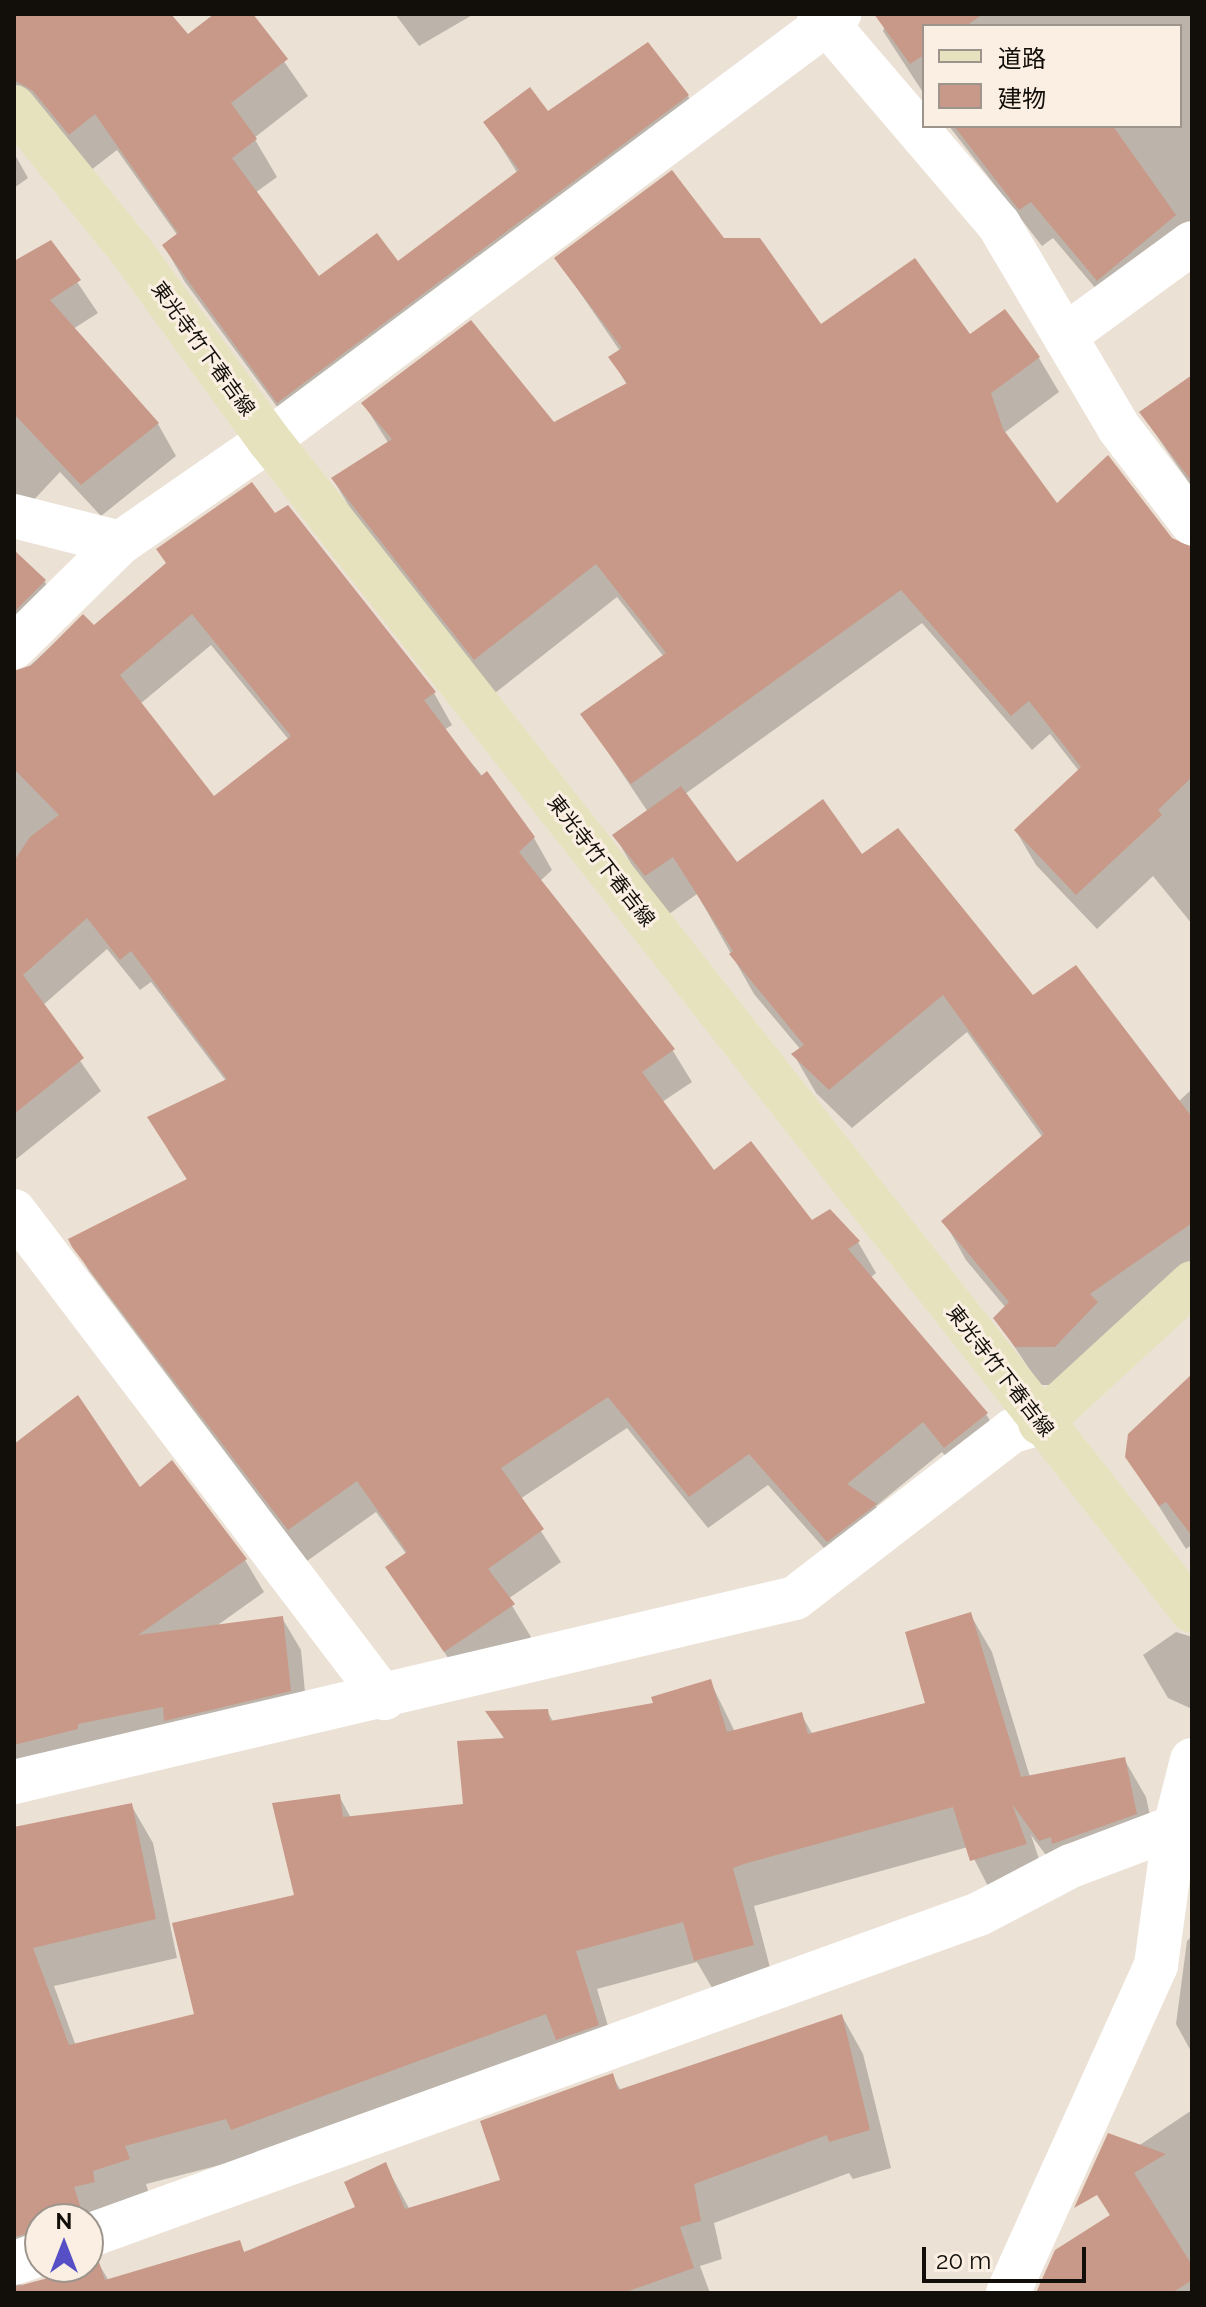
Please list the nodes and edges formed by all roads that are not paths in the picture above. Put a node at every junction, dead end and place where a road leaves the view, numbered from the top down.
1 (828, 17) edge
2 (14, 107) edge
3 (1192, 243) edge
4 (1066, 335) junction
5 (269, 440) junction
6 (14, 516) edge
7 (1192, 523) edge
8 (120, 543) junction
9 (14, 647) edge
10 (14, 1211) edge
11 (1192, 1283) edge
12 (1040, 1423) junction
13 (1192, 1611) edge
14 (384, 1698) junction
15 (1192, 1760) edge
16 (14, 1782) edge
17 (1175, 1827) junction
18 (104, 2230) edge
19 (1008, 2293) edge

1 - 4 street
1 - 5 street
2 - 5 main road, 東光寺竹下春吉線
3 - 4 street
4 - 7 street
5 - 8 street
5 - 12 main road, 東光寺竹下春吉線
6 - 8 street
8 - 9 street
10 - 14 street
11 - 12 main road
12 - 13 main road, 東光寺竹下春吉線
12 - 14 street
14 - 16 street
15 - 17 street
17 - 18 street
17 - 19 street

